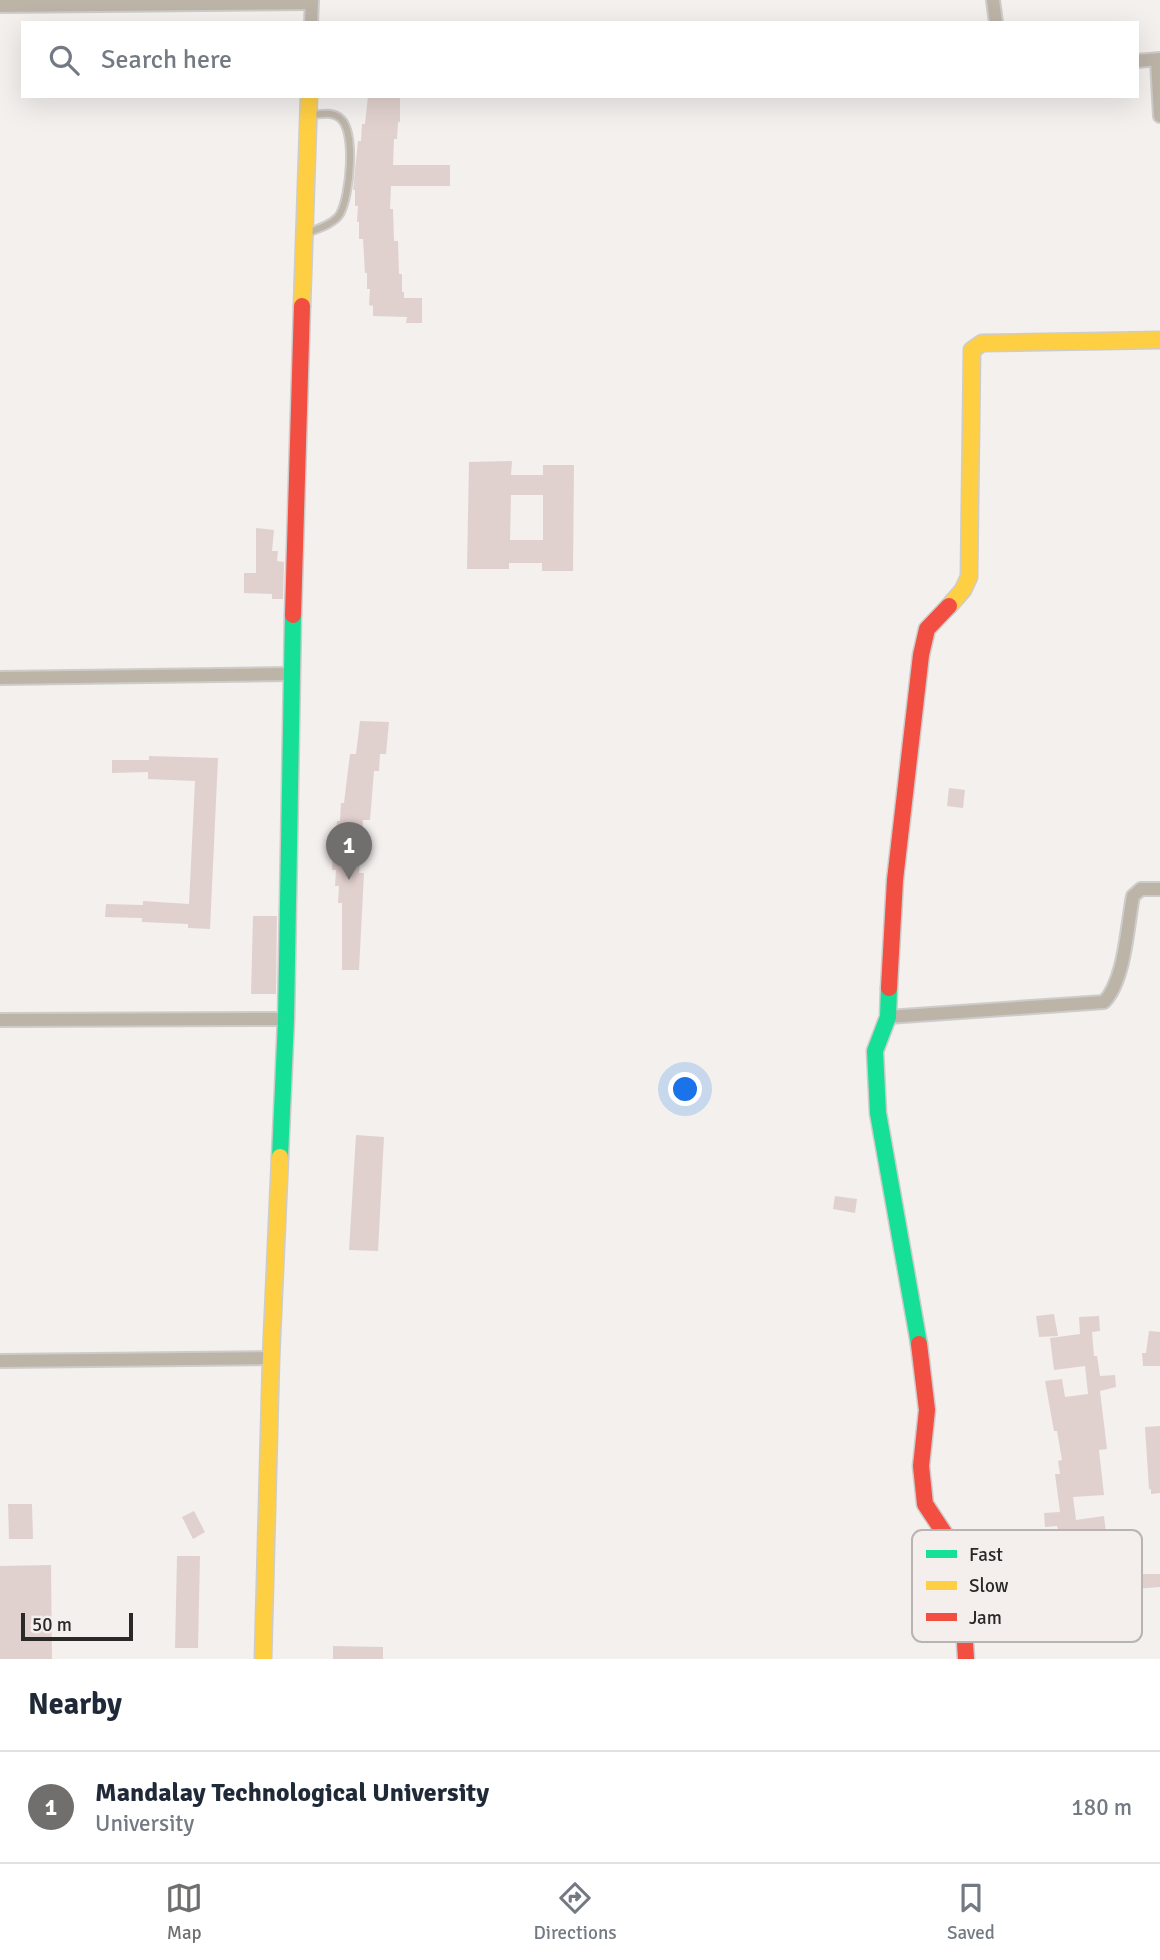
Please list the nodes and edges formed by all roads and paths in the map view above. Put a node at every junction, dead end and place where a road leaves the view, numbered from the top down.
1 (993, 0) edge
2 (312, 1) edge
3 (0, 6) edge
4 (311, 21) edge
5 (996, 21) edge
6 (1158, 60) edge
7 (1139, 61) edge
8 (309, 98) edge
9 (308, 115) junction
10 (1160, 116) edge
11 (305, 234) junction
12 (1160, 340) edge
13 (291, 674) junction
14 (0, 678) edge
15 (1160, 889) edge
16 (888, 1017) junction
17 (286, 1019) junction
18 (0, 1020) edge
19 (271, 1358) junction
20 (0, 1361) edge
21 (942, 1530) edge
22 (263, 1659) edge

1 - 5 street
2 - 3 street
2 - 4 street
6 - 7 street
6 - 10 street
8 - 9 street
9 - 11 street
9 - 11 lane
11 - 13 street
12 - 16 street
13 - 14 street
13 - 17 street
15 - 16 street
16 - 21 street
17 - 18 street
17 - 19 street
19 - 20 street
19 - 22 street

